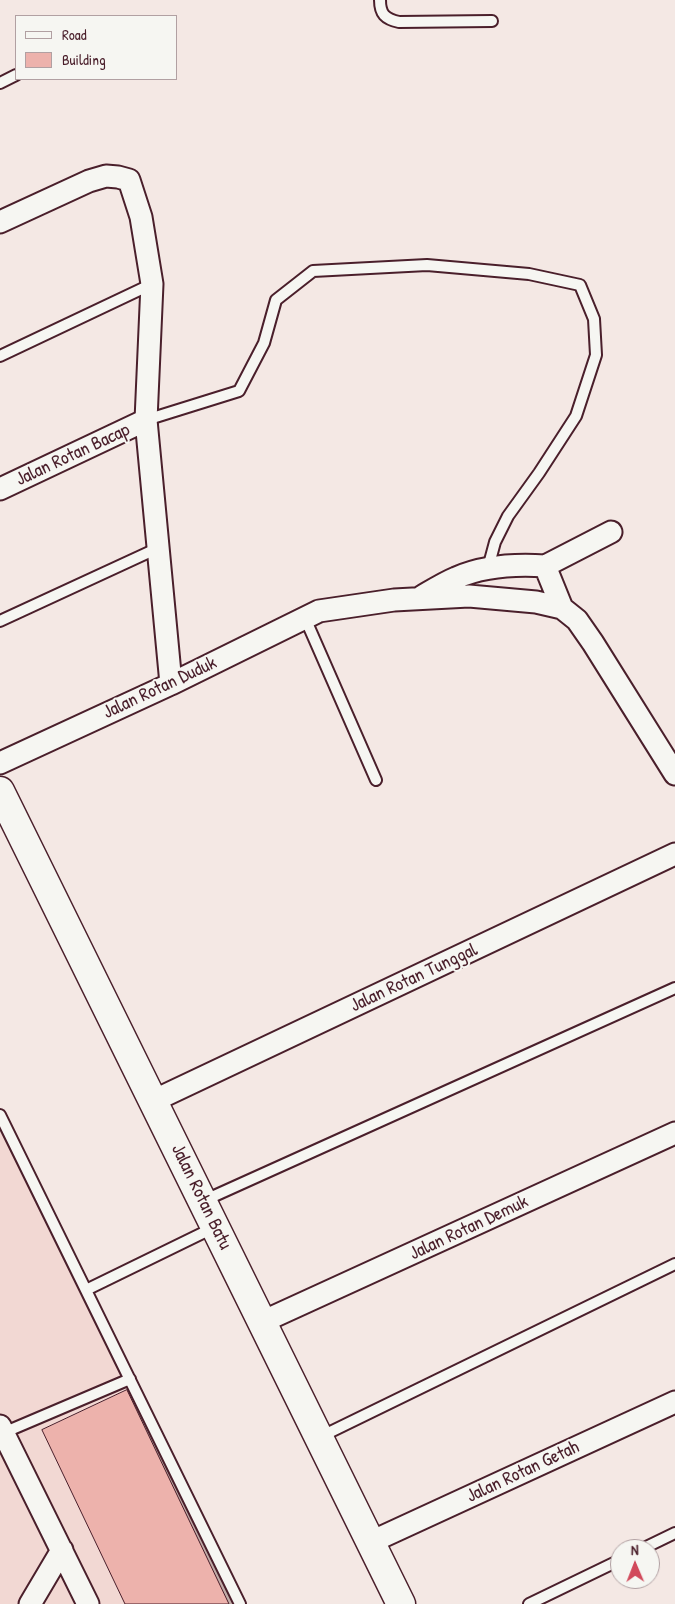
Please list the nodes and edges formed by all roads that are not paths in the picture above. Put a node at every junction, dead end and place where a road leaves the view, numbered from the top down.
1 (380, 0) edge
2 (492, 22) dead end
3 (15, 76) edge
4 (0, 83) edge
5 (0, 222) edge
6 (152, 284) junction
7 (0, 356) edge
8 (146, 420) junction
9 (0, 489) edge
10 (611, 532) dead end
11 (158, 548) junction
12 (545, 566) junction
13 (488, 568) junction
14 (417, 599) junction
15 (562, 608) junction
16 (312, 614) junction
17 (0, 620) edge
18 (171, 684) junction
19 (674, 762) edge
20 (0, 764) edge
21 (376, 780) dead end
22 (0, 791) edge
23 (675, 854) edge
24 (675, 988) edge
25 (153, 1101) junction
26 (0, 1115) edge
27 (675, 1133) edge
28 (202, 1201) junction
29 (215, 1227) junction
30 (675, 1264) edge
31 (86, 1290) junction
32 (262, 1322) junction
33 (130, 1379) junction
34 (675, 1402) edge
35 (1, 1432) edge
36 (319, 1438) junction
37 (675, 1533) edge
38 (660, 1540) edge
39 (370, 1542) junction
40 (62, 1550) junction
41 (610, 1565) edge
42 (30, 1604) edge
43 (88, 1604) edge
44 (240, 1604) edge
45 (400, 1604) edge
46 (528, 1604) edge

1 - 2 lane
3 - 4 lane
5 - 6 street
6 - 7 lane
6 - 8 street
8 - 9 street, Jalan Rotan Bacap
8 - 11 street
8 - 13 lane
10 - 12 street
11 - 17 lane
11 - 18 street
12 - 13 street
12 - 15 street
13 - 14 street
14 - 15 street, Jalan Rotan Duduk
14 - 16 street, Jalan Rotan Duduk
15 - 19 street
16 - 18 street, Jalan Rotan Duduk
16 - 21 lane
18 - 20 street, Jalan Rotan Duduk
22 - 25 street, Jalan Rotan Batu
23 - 25 street, Jalan Rotan Tunggal
24 - 28 lane
25 - 28 street, Jalan Rotan Batu
26 - 31 lane
27 - 32 street, Jalan Rotan Demuk
28 - 29 street, Jalan Rotan Batu
29 - 31 lane
29 - 32 street, Jalan Rotan Batu
30 - 36 lane
31 - 33 lane
32 - 36 street, Jalan Rotan Batu
33 - 35 lane
33 - 44 lane
34 - 39 street, Jalan Rotan Getah
35 - 40 street
36 - 39 street, Jalan Rotan Batu
37 - 38 lane
39 - 45 street, Jalan Rotan Batu
40 - 42 street
40 - 43 street
41 - 46 lane

